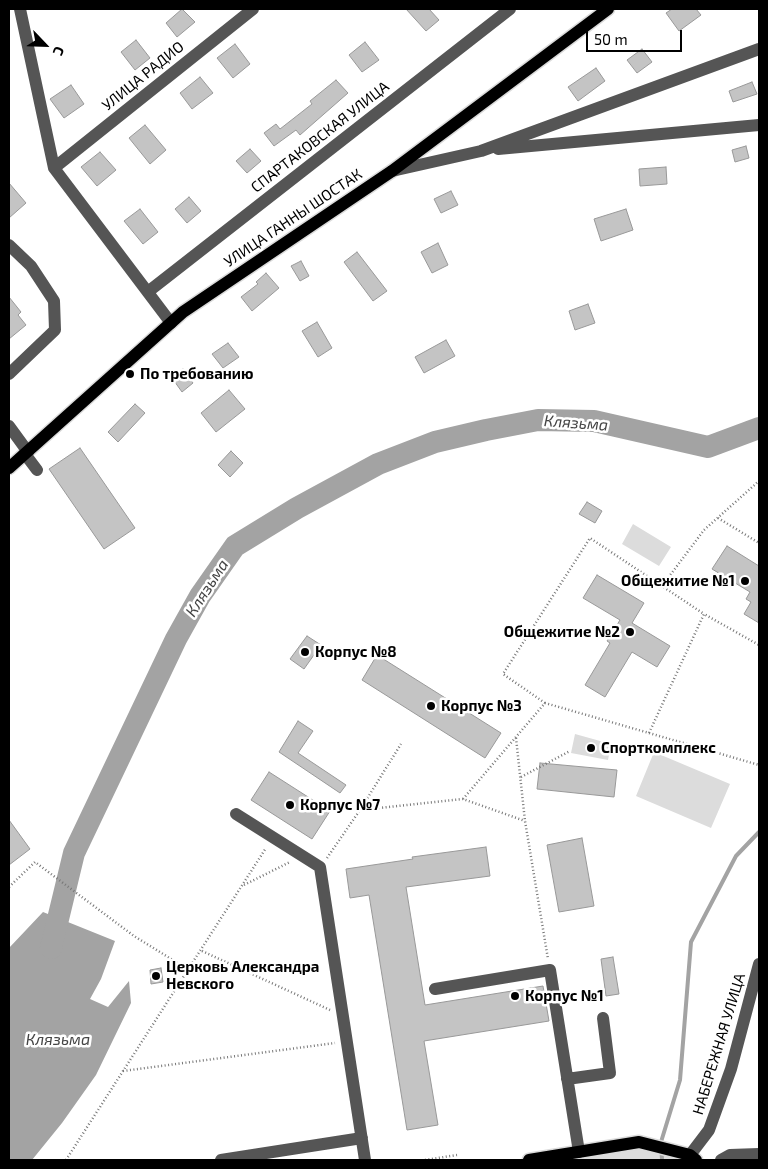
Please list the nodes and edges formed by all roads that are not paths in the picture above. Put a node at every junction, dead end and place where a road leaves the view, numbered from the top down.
1 (20, 9) edge
2 (253, 9) edge
3 (510, 9) edge
4 (608, 9) edge
5 (759, 48) edge
6 (759, 125) edge
7 (481, 151) junction
8 (54, 168) junction
9 (392, 171) junction
10 (9, 245) edge
11 (149, 292) junction
12 (171, 323) junction
13 (9, 374) edge
14 (9, 426) edge
15 (26, 453) junction
16 (9, 468) edge
17 (37, 470) dead end
18 (236, 814) dead end
19 (759, 964) edge
20 (434, 989) dead end
21 (603, 1018) dead end
22 (567, 1079) junction
23 (362, 1138) junction
24 (579, 1152) junction
25 (759, 1154) edge
26 (693, 1158) edge
27 (221, 1160) edge
28 (365, 1160) edge
29 (529, 1160) edge
30 (721, 1160) edge

1 - 8 street
2 - 8 street, УЛИЦА РАДИО
3 - 11 street, СПАРТАКОВСКАЯ УЛИЦА
4 - 9 main road, УЛИЦА ГАННЫ ШОСТАК
5 - 7 street
6 - 7 street
7 - 9 street
8 - 11 street
9 - 12 main road, УЛИЦА ГАННЫ ШОСТАК
10 - 13 street
11 - 12 street
12 - 15 main road, УЛИЦА ГАННЫ ШОСТАК
14 - 15 street
15 - 16 main road, УЛИЦА ГАННЫ ШОСТАК
15 - 17 street
18 - 23 street
19 - 26 street, НАБЕРЕЖНАЯ УЛИЦА
20 - 22 street
21 - 22 street
22 - 24 street
23 - 27 street
23 - 28 street
24 - 26 main road
24 - 29 main road
25 - 30 street

